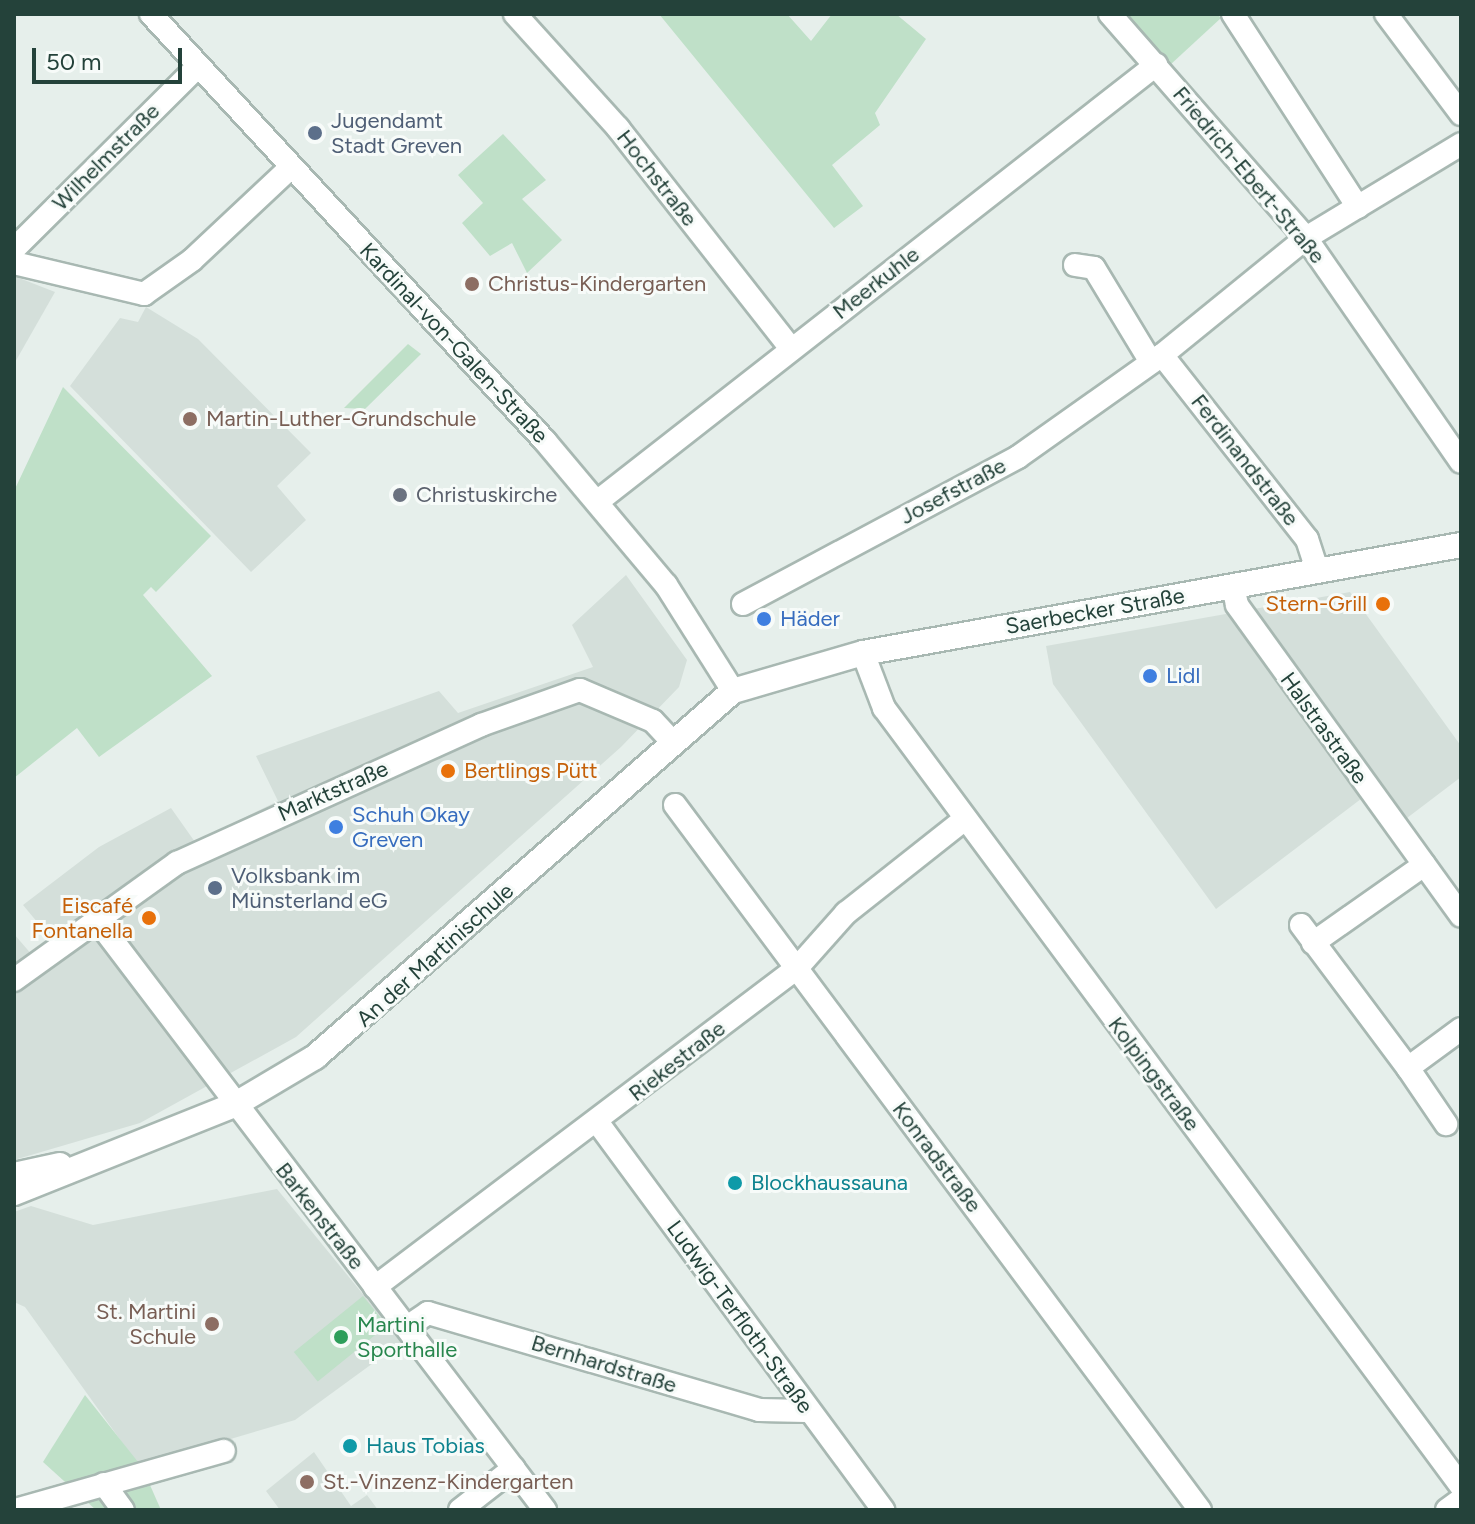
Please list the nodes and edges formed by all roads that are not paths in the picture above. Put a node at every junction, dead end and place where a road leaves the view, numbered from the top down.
1 (151, 14) edge
2 (515, 14) edge
3 (1110, 14) edge
4 (1233, 14) edge
5 (1386, 14) edge
6 (1156, 65) junction
7 (198, 66) junction
8 (1461, 114) edge
9 (1461, 144) edge
10 (291, 167) junction
11 (1358, 207) junction
12 (1306, 238) junction
13 (14, 249) edge
14 (1075, 265) dead end
15 (21, 266) edge
16 (791, 349) junction
17 (1156, 358) junction
18 (1461, 462) edge
19 (597, 502) junction
20 (1461, 545) edge
21 (1317, 570) junction
22 (1233, 586) junction
23 (743, 604) dead end
24 (863, 653) junction
25 (733, 691) junction
26 (671, 740) junction
27 (675, 805) dead end
28 (965, 819) junction
29 (1424, 865) junction
30 (1452, 885) edge
31 (1461, 916) edge
32 (97, 920) junction
33 (797, 968) junction
34 (14, 980) edge
35 (1461, 1029) edge
36 (1408, 1068) junction
37 (236, 1104) junction
38 (598, 1123) junction
39 (1456, 1130) edge
40 (97, 1159) junction
41 (14, 1175) edge
42 (14, 1193) edge
43 (375, 1287) junction
44 (407, 1327) junction
45 (806, 1411) junction
46 (224, 1451) dead end
47 (514, 1468) junction
48 (104, 1484) junction
49 (1461, 1486) edge
50 (1461, 1500) edge
51 (15, 1510) edge
52 (123, 1510) edge
53 (460, 1510) edge
54 (545, 1510) edge
55 (883, 1510) edge
56 (1200, 1510) edge
57 (1447, 1510) edge

1 - 7 street, Kardinal-von-Galen-Straße
2 - 16 street, Hochstraße
3 - 6 street, Friedrich-Ebert-Straße
4 - 11 street
5 - 8 street
6 - 12 street, Friedrich-Ebert-Straße
6 - 16 street, Meerkuhle
7 - 10 street, Kardinal-von-Galen-Straße
7 - 13 street, Wilhelmstraße
9 - 11 street, Josefstraße
10 - 15 street
10 - 19 street, Kardinal-von-Galen-Straße
11 - 12 street, Josefstraße
12 - 17 street, Josefstraße
12 - 18 street, Friedrich-Ebert-Straße
14 - 17 street
16 - 19 street, Meerkuhle
17 - 21 street, Ferdinandstraße
17 - 23 street, Josefstraße
19 - 25 street, Kardinal-von-Galen-Straße
20 - 21 street, Saerbecker Straße
21 - 22 street, Saerbecker Straße
22 - 24 street, Saerbecker Straße
22 - 29 street, Halstrastraße
24 - 25 street, Saerbecker Straße
24 - 28 street, Kolpingstraße
25 - 26 street, An der Martinischule
26 - 32 street, Marktstraße
26 - 37 street, An der Martinischule
27 - 33 street, Konradstraße
28 - 33 street, Riekestraße
28 - 49 street, Kolpingstraße
29 - 30 street, Halstrastraße
29 - 36 street
30 - 31 street, Halstrastraße
32 - 34 street, Marktstraße
32 - 37 street, Barkenstraße
33 - 38 street, Riekestraße
33 - 56 street, Konradstraße
35 - 36 street
36 - 39 street
37 - 40 street, An der Martinischule
37 - 43 street, Barkenstraße
38 - 43 street, Riekestraße
38 - 45 street, Ludwig-Terfloth-Straße
40 - 41 street, An der Martinischule
40 - 42 street, An der Martinischule
43 - 44 street, Barkenstraße
44 - 45 street, Bernhardstraße
44 - 47 street, Barkenstraße
45 - 55 street, Ludwig-Terfloth-Straße
46 - 48 street
47 - 53 street
47 - 54 street, Barkenstraße
48 - 51 street
48 - 52 street
50 - 57 street

